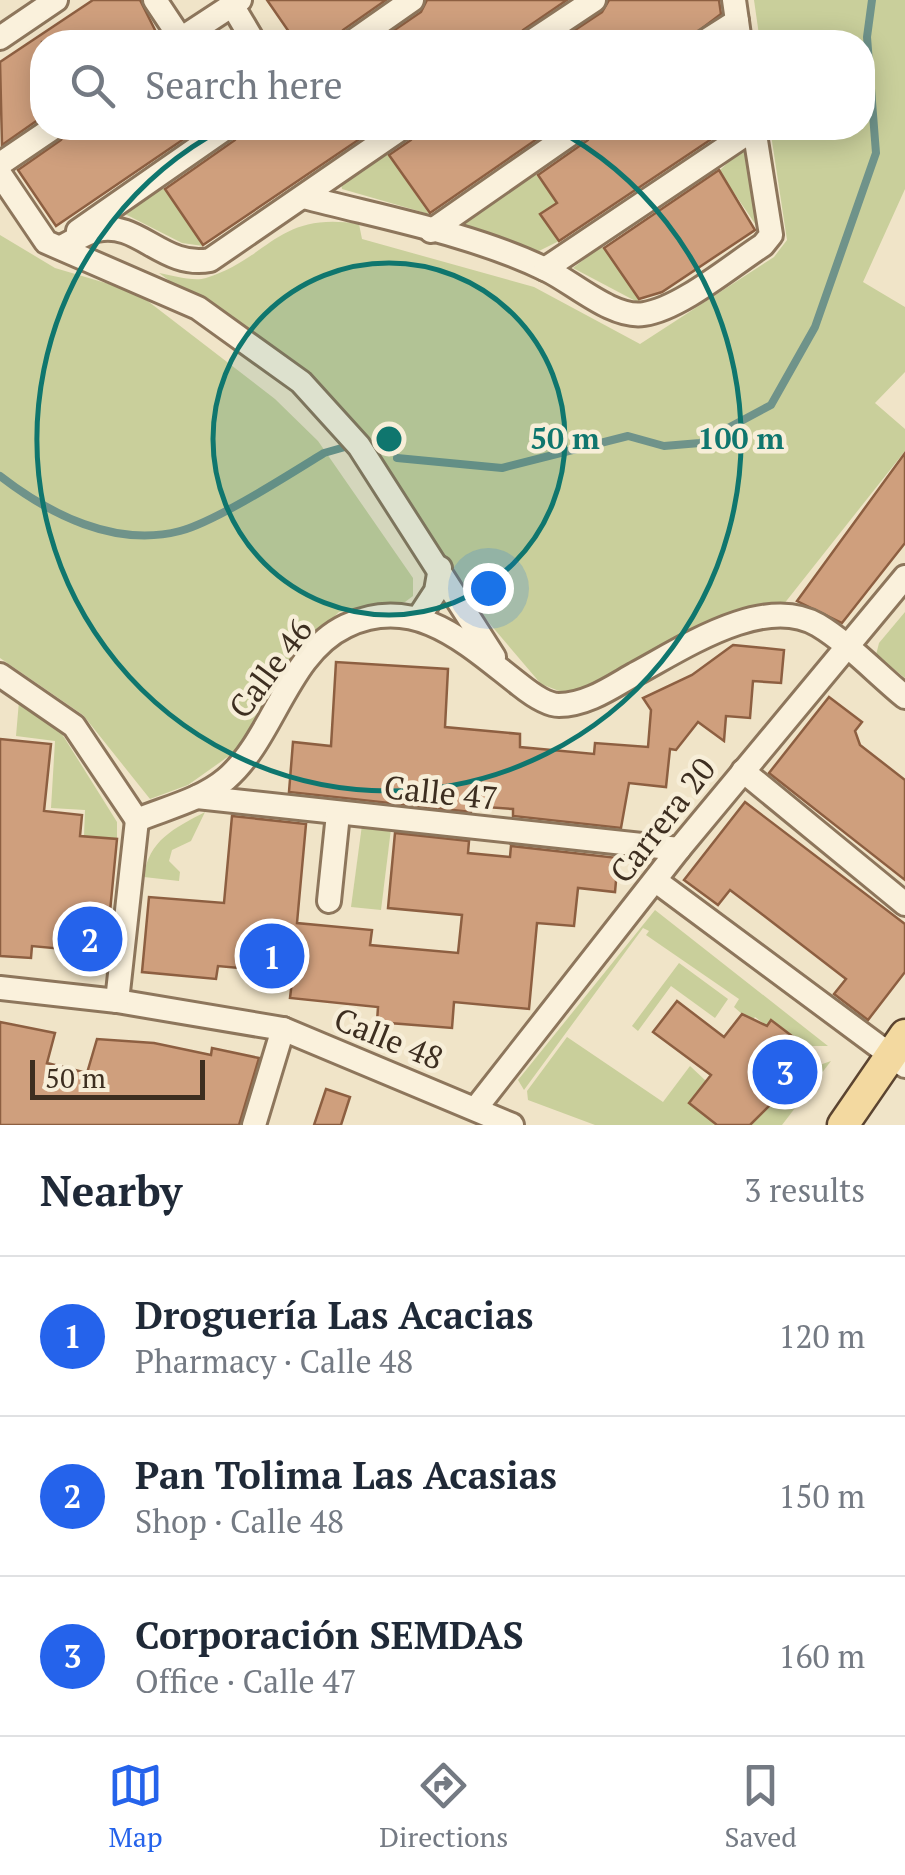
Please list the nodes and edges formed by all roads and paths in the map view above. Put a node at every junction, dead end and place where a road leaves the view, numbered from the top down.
1 (56, 0) edge
2 (156, 0) edge
3 (412, 0) edge
4 (594, 0) edge
5 (236, 3) edge
6 (0, 17) edge
7 (26, 20) junction
8 (172, 30) edge
9 (195, 30) edge
10 (248, 30) edge
11 (369, 30) edge
12 (552, 30) edge
13 (0, 38) edge
14 (35, 140) edge
15 (208, 140) edge
16 (384, 140) edge
17 (561, 140) edge
18 (736, 140) edge
19 (756, 140) edge
20 (0, 164) edge
21 (0, 174) edge
22 (304, 198) junction
23 (431, 231) junction
24 (61, 247) junction
25 (545, 269) junction
26 (440, 568) junction
27 (905, 577) edge
28 (420, 617) junction
29 (847, 650) junction
30 (503, 672) junction
31 (0, 675) edge
32 (905, 697) edge
33 (743, 771) junction
34 (197, 797) junction
35 (338, 814) junction
36 (137, 820) junction
37 (679, 849) junction
38 (656, 881) junction
39 (329, 901) dead end
40 (905, 904) edge
41 (0, 988) edge
42 (117, 1001) junction
43 (283, 1029) junction
44 (899, 1053) edge
45 (476, 1108) junction
46 (843, 1122) edge
47 (254, 1125) edge
48 (512, 1125) edge

1 - 7 street
2 - 8 street
3 - 11 street
4 - 12 street
5 - 9 street
5 - 10 street
6 - 7 street
7 - 13 street
14 - 20 street
15 - 24 street
16 - 22 street
17 - 23 street
18 - 25 street
19 - 25 street
21 - 24 street
22 - 23 street
22 - 24 street
23 - 25 street
24 - 26 street
26 - 28 street
26 - 30 street
27 - 29 street, Carrera 20
28 - 30 street, Calle 46
28 - 34 street, Calle 46
29 - 30 street, Calle 46
29 - 32 street, Calle 46
29 - 33 street, Carrera 20
31 - 36 street
33 - 37 street, Carrera 20
33 - 40 street
34 - 35 street, Calle 47
34 - 36 street, Calle 46
35 - 37 street, Calle 47
35 - 39 street
36 - 42 street
37 - 38 street, Carrera 20
38 - 44 street
38 - 45 street, Carrera 20
41 - 42 street, Calle 48
42 - 43 street, Calle 48
43 - 45 street, Calle 48
43 - 47 street
44 - 46 main road
45 - 48 street, Calle 48

